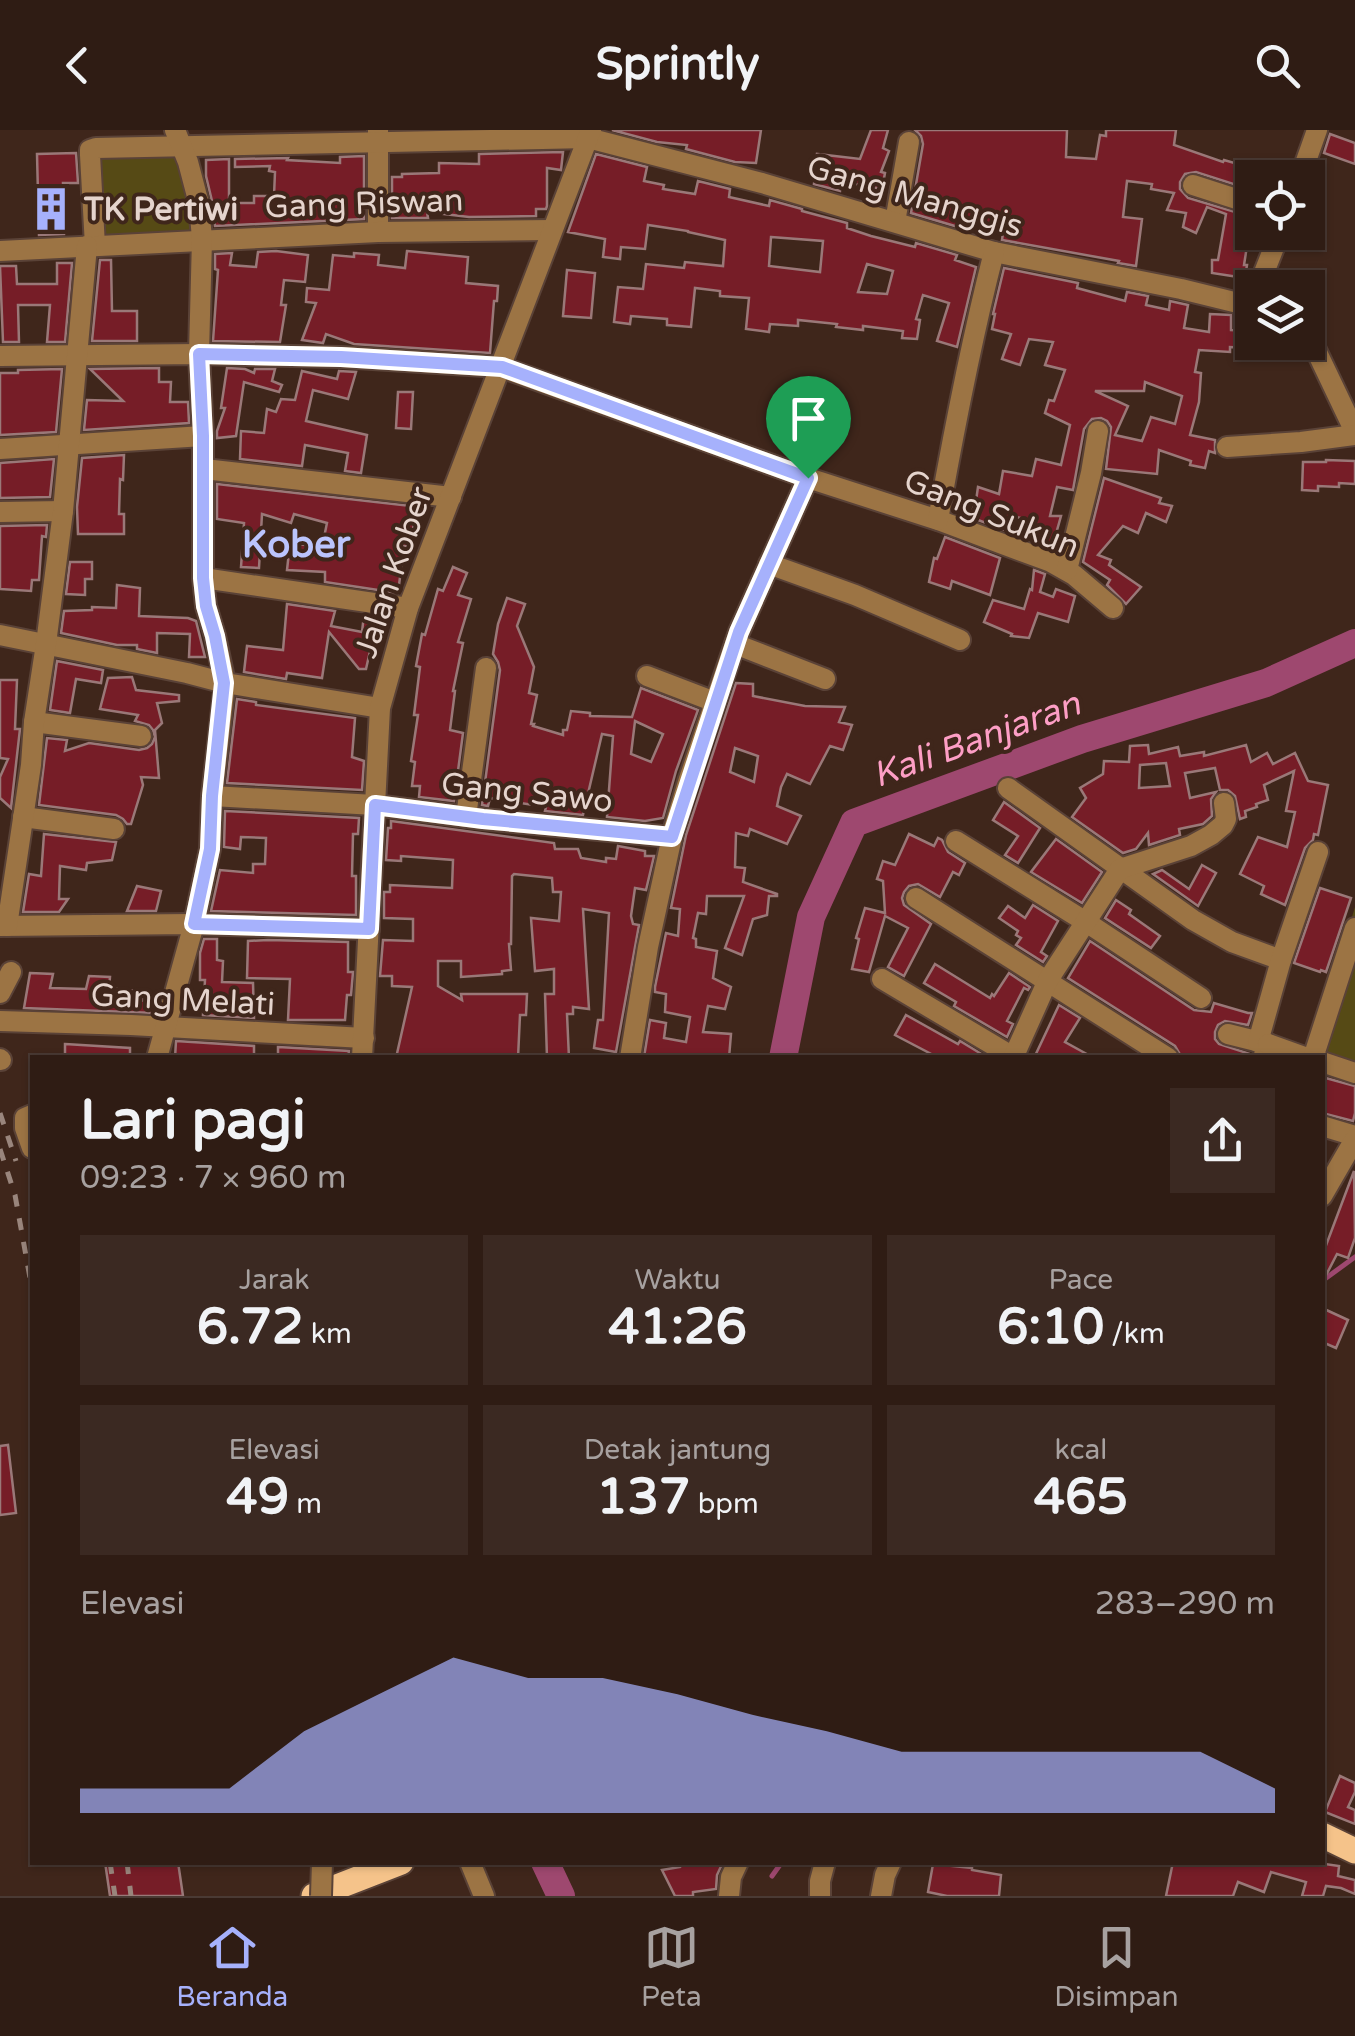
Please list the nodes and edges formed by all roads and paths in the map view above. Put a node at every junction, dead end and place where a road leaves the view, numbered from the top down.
1 (1317, 130) edge
2 (589, 134) edge
3 (378, 136) edge
4 (178, 138) edge
5 (104, 140) edge
6 (910, 142) dead end
7 (1306, 160) edge
8 (1193, 184) dead end
9 (1235, 198) edge
10 (895, 222) junction
11 (551, 230) junction
12 (378, 232) junction
13 (202, 239) junction
14 (91, 246) junction
15 (0, 250) edge
16 (994, 252) junction
17 (1235, 301) edge
18 (78, 354) junction
19 (199, 354) junction
20 (0, 356) edge
21 (1321, 360) edge
22 (502, 367) junction
23 (1098, 430) dead end
24 (1355, 434) edge
25 (203, 436) junction
26 (70, 445) junction
27 (1227, 447) dead end
28 (0, 448) edge
29 (204, 469) junction
30 (808, 478) junction
31 (451, 497) junction
32 (62, 511) junction
33 (0, 512) edge
34 (938, 520) junction
35 (769, 564) junction
36 (1067, 570) junction
37 (203, 578) junction
38 (408, 608) junction
39 (1114, 608) dead end
40 (0, 635) edge
41 (960, 640) dead end
42 (46, 644) junction
43 (735, 644) junction
44 (486, 668) dead end
45 (646, 676) dead end
46 (825, 679) dead end
47 (224, 683) junction
48 (715, 702) junction
49 (380, 708) junction
50 (34, 722) junction
51 (141, 736) dead end
52 (1008, 788) dead end
53 (212, 796) junction
54 (1224, 803) dead end
55 (375, 805) junction
56 (466, 817) junction
57 (23, 818) junction
58 (114, 830) dead end
59 (672, 837) junction
60 (956, 842) dead end
61 (1318, 852) dead end
62 (1120, 870) junction
63 (916, 898) dead end
64 (1086, 922) junction
65 (189, 924) junction
66 (4, 926) edge
67 (1355, 928) edge
68 (369, 929) junction
69 (1282, 960) junction
70 (11, 972) dead end
71 (882, 979) dead end
72 (1048, 980) junction
73 (0, 993) edge
74 (1201, 998) dead end
75 (0, 1021) edge
76 (165, 1028) junction
77 (1228, 1034) dead end
78 (363, 1048) edge
79 (1263, 1048) edge
80 (157, 1055) edge
81 (630, 1055) edge
82 (1011, 1055) edge
83 (1015, 1055) edge
84 (1163, 1055) edge
85 (1296, 1055) edge
86 (1311, 1055) edge
87 (1325, 1063) edge
88 (1355, 1073) edge
89 (30, 1116) edge
90 (1325, 1127) edge
91 (1355, 1137) edge
92 (30, 1142) edge
93 (1325, 1191) edge
94 (1325, 1836) edge
95 (1355, 1851) edge
96 (322, 1865) edge
97 (395, 1865) edge
98 (471, 1865) edge
99 (737, 1865) edge
100 (824, 1865) edge
101 (890, 1865) edge
102 (318, 1896) edge
103 (484, 1896) edge
104 (729, 1896) edge
105 (820, 1896) edge
106 (881, 1896) edge

1 - 7 street
2 - 3 street, Gang Manggis
2 - 10 street, Gang Manggis
2 - 11 street, Jalan Kober
3 - 4 street, Gang Manggis
3 - 12 street
4 - 5 street, Gang Manggis
4 - 13 street
5 - 14 street
6 - 10 street
8 - 9 street
10 - 16 street, Gang Manggis
11 - 12 street, Gang Riswan
11 - 22 street, Jalan Kober
12 - 13 street, Gang Riswan
13 - 14 street, Gang Riswan
13 - 19 street
14 - 15 street, Gang Riswan
14 - 18 street
16 - 17 street, Gang Manggis
16 - 34 street
18 - 19 street, Gang Sukun
18 - 20 street, Gang Sukun
18 - 26 street
19 - 22 street, Gang Sukun
19 - 25 street
21 - 24 street
22 - 30 street, Gang Sukun
22 - 31 street, Jalan Kober
23 - 36 street
24 - 27 street
25 - 26 street
25 - 29 street
26 - 28 street
26 - 32 street
29 - 31 street
29 - 37 street
30 - 34 street, Gang Sukun
30 - 35 street
31 - 38 street, Jalan Kober
32 - 33 street
32 - 42 street
34 - 36 street, Gang Sukun
35 - 41 street
35 - 43 street
36 - 39 street, Gang Sukun
37 - 38 street
37 - 47 street
38 - 49 street, Jalan Kober
40 - 42 street
42 - 47 street
42 - 50 street
43 - 46 street
43 - 48 street
44 - 56 street
45 - 48 street
47 - 49 street
47 - 53 street
48 - 59 street
49 - 55 street, Jalan Kober
50 - 51 street
50 - 57 street
52 - 62 street
53 - 55 street, Gang Sawo
53 - 65 street
54 - 62 street
55 - 56 street, Gang Sawo
55 - 68 street, Jalan Kober
56 - 59 street, Gang Sawo
57 - 58 street
57 - 66 street
59 - 81 street
60 - 64 street
61 - 69 street
62 - 64 street
62 - 69 street
63 - 72 street
64 - 72 street
64 - 74 street
65 - 66 street
65 - 68 street
65 - 76 street
67 - 86 street
68 - 78 street, Jalan Kober
69 - 79 street
70 - 73 street
71 - 82 street
72 - 83 street
72 - 84 street
75 - 76 street, Gang Melati
76 - 78 street, Gang Melati
76 - 80 street
77 - 79 street
79 - 85 street
87 - 88 street
89 - 92 street
90 - 91 street
91 - 93 street
94 - 95 main road
96 - 102 street, bridge
97 - 102 main road
98 - 103 street
99 - 104 street
100 - 105 street
101 - 106 street

